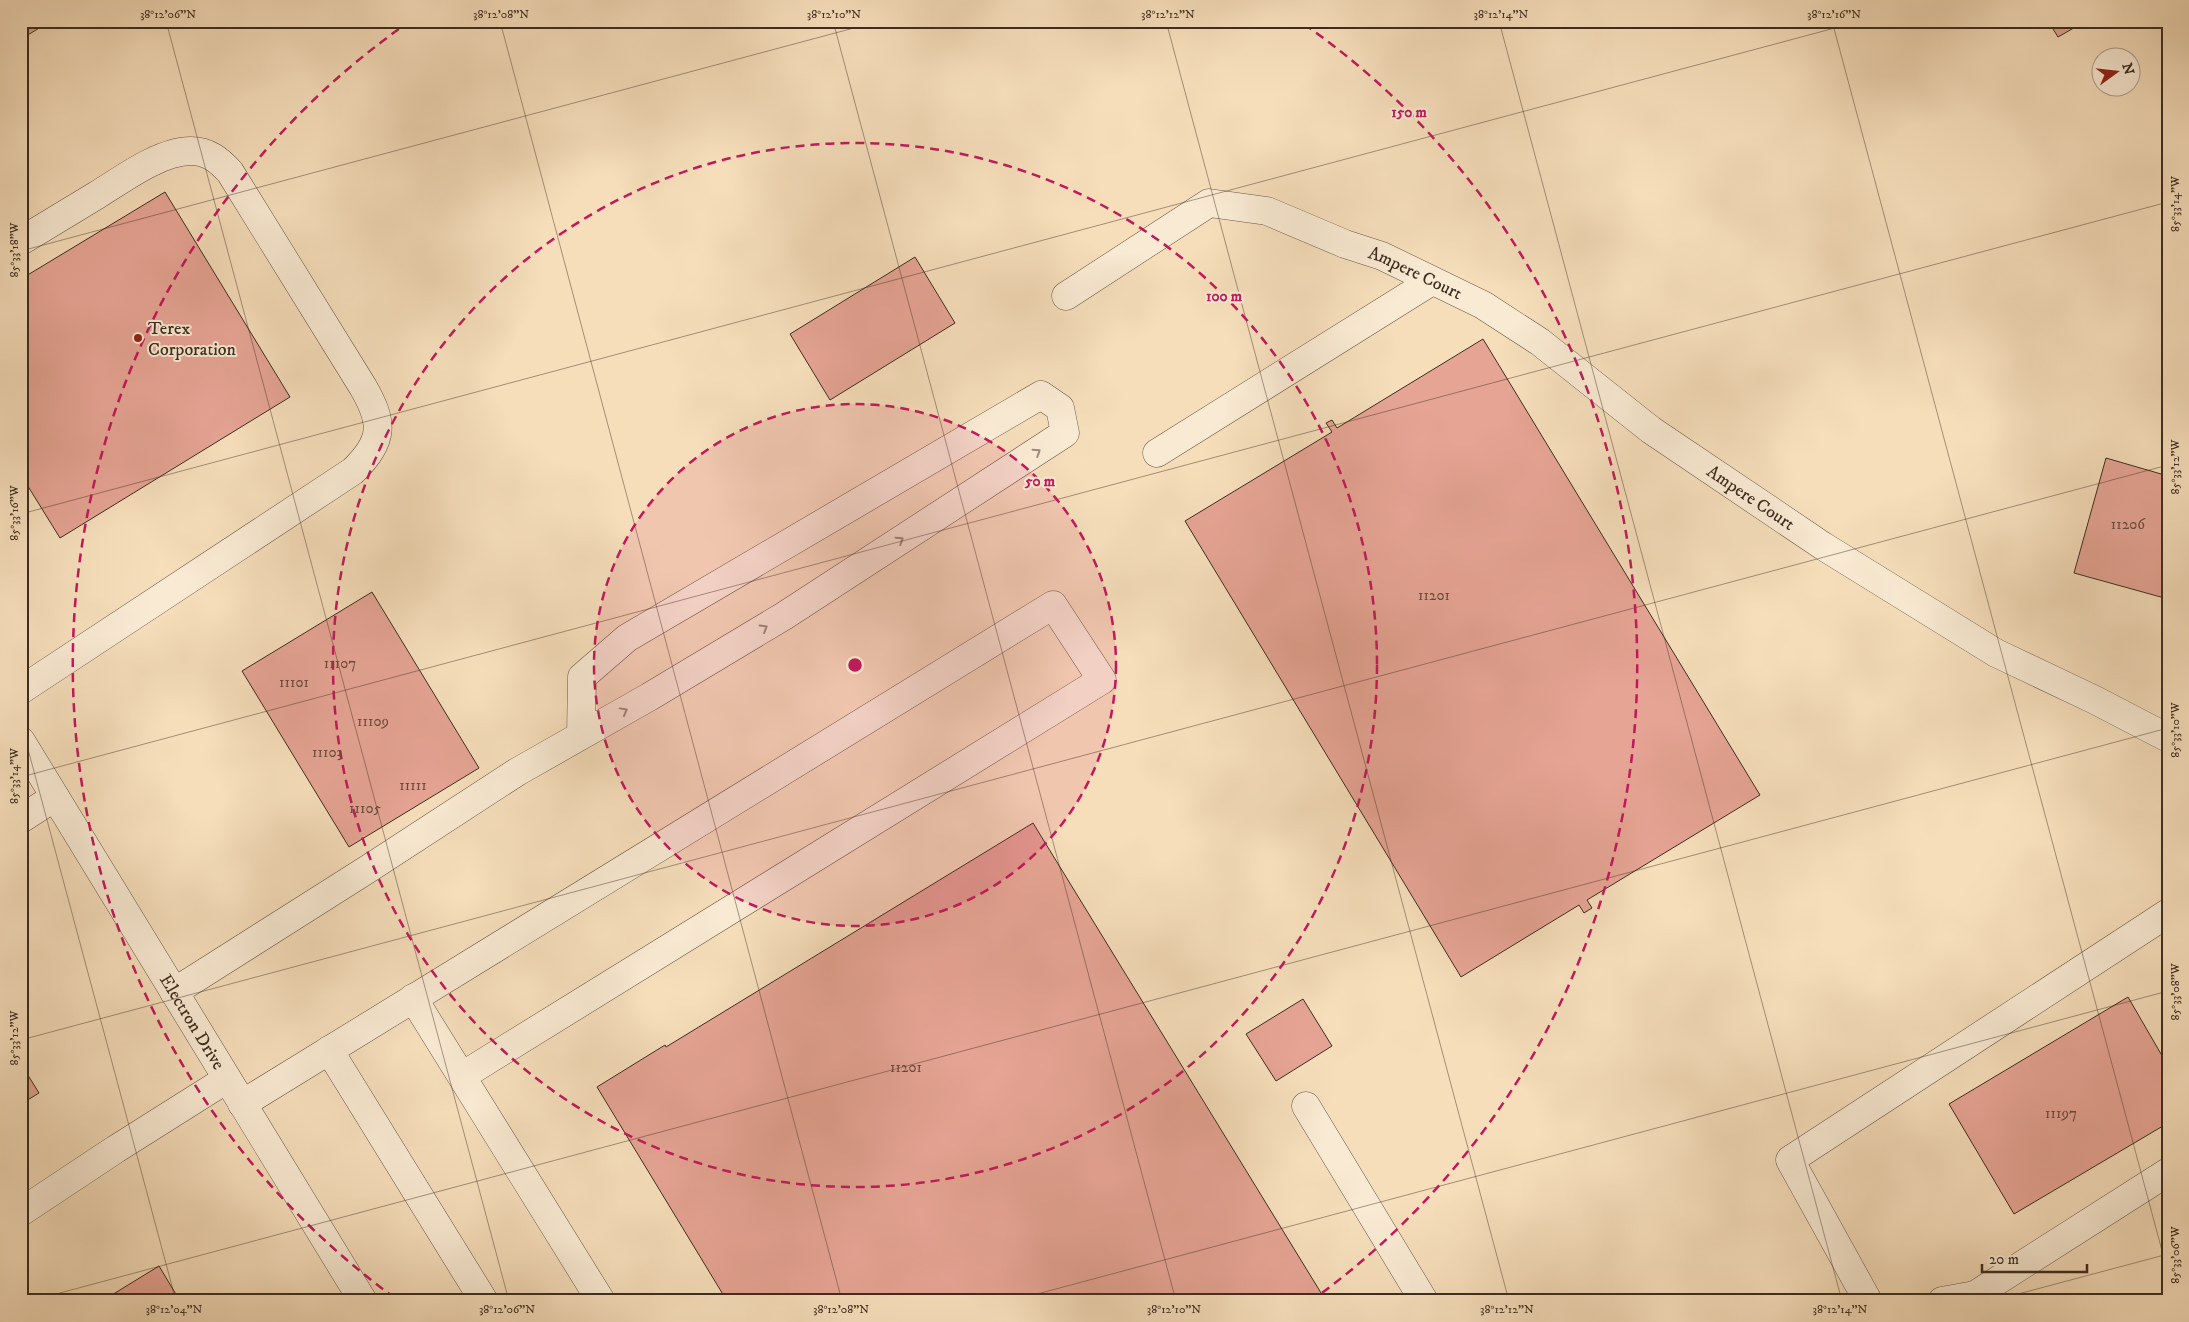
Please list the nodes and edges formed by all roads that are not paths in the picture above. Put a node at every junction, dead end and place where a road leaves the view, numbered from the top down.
1 (21, 241) edge
2 (1432, 281) junction
3 (1066, 296) dead end
4 (1157, 453) dead end
5 (21, 690) edge
6 (582, 735) junction
7 (2168, 738) edge
8 (21, 741) edge
9 (55, 797) junction
10 (21, 819) edge
11 (2164, 923) edge
12 (174, 992) junction
13 (413, 998) junction
14 (329, 1050) junction
15 (462, 1076) junction
16 (228, 1079) junction
17 (242, 1104) junction
18 (1306, 1106) dead end
19 (2168, 1172) edge
20 (21, 1212) edge
21 (363, 1301) edge
22 (484, 1301) edge
23 (601, 1301) edge
24 (1424, 1301) edge
25 (1868, 1301) edge
26 (1942, 1301) edge

1 - 5 street
2 - 3 street, Ampere Court
2 - 4 street
2 - 7 street, Ampere Court
6 -> 6 street
6 - 12 street
8 - 9 street, Electron Drive
9 - 10 street
9 - 12 street, Electron Drive
11 - 25 street
12 - 16 street, Electron Drive
13 - 14 street
13 - 15 street
13 - 15 street
14 - 17 street
14 - 22 street
15 - 23 street
16 - 17 street, Electron Drive
16 - 20 street
17 - 21 street, Electron Drive
18 - 24 street
19 - 26 street

